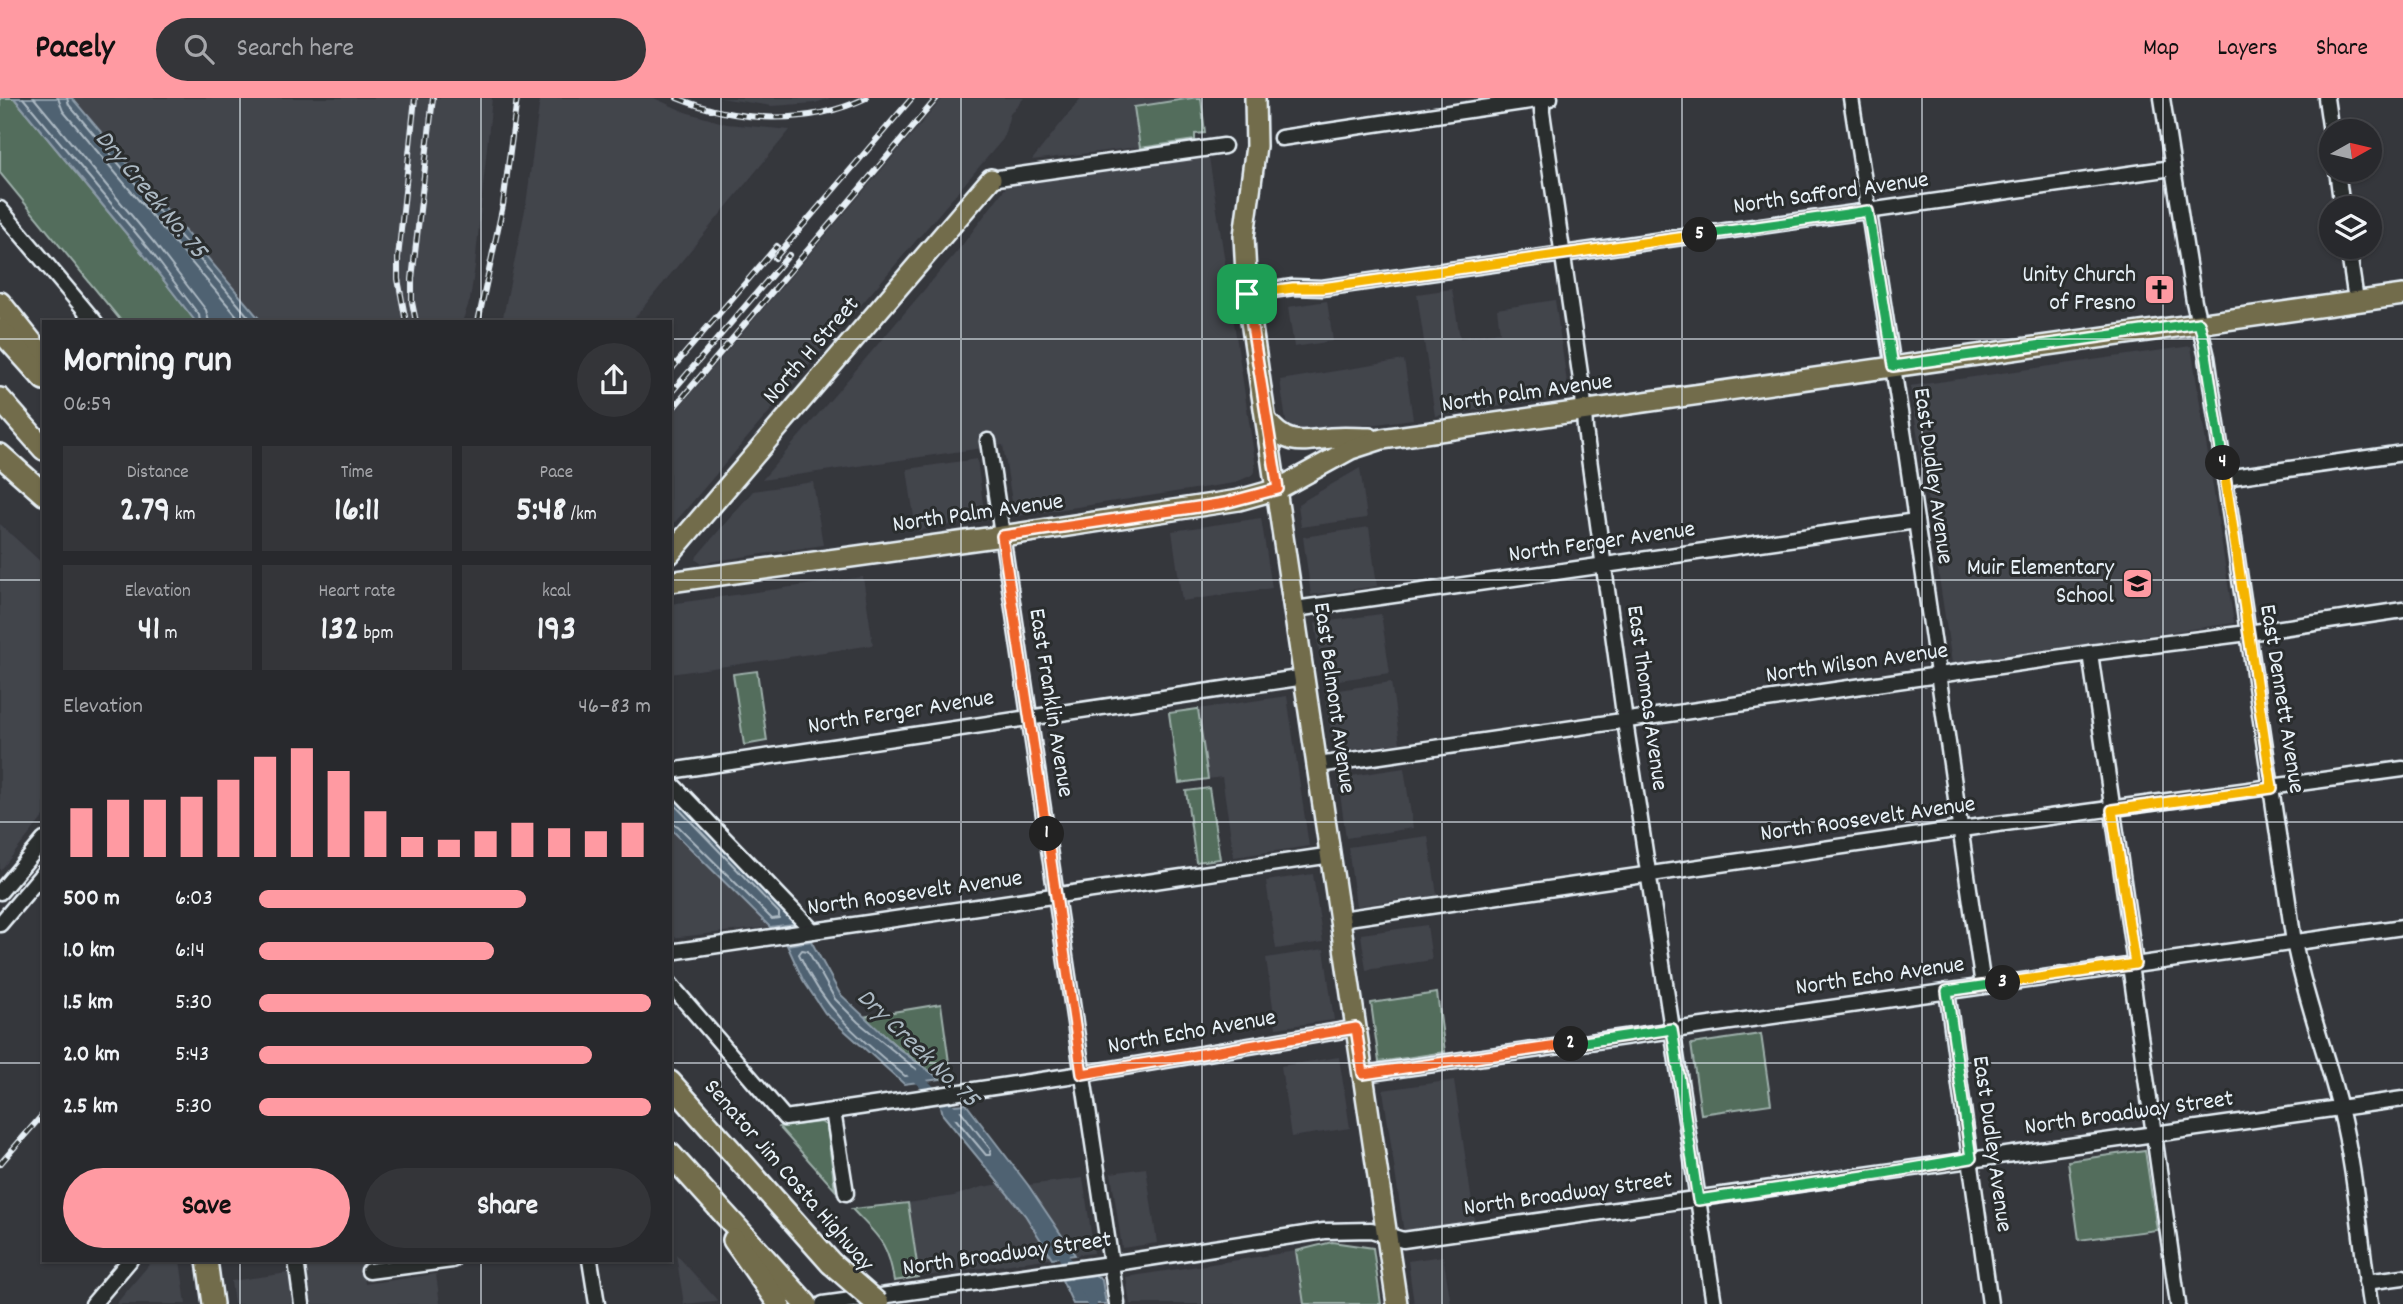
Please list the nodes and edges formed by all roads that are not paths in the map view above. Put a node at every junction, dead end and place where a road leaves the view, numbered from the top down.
1 (1255, 98) edge
2 (1545, 98) edge
3 (1852, 98) edge
4 (2162, 98) edge
5 (2326, 98) edge
6 (2329, 119) edge
7 (1281, 138) dead end
8 (1224, 146) dead end
9 (2172, 168) junction
10 (991, 179) joint
11 (0, 209) edge
12 (1868, 211) junction
13 (1563, 255) junction
14 (2350, 259) edge
15 (1247, 294) junction
16 (2403, 295) edge
17 (2356, 300) junction
18 (0, 303) edge
19 (93, 320) edge
20 (2199, 323) junction
21 (0, 330) edge
22 (42, 356) edge
23 (1893, 366) junction
24 (42, 377) edge
25 (0, 399) edge
26 (1584, 411) junction
27 (1267, 421) junction
28 (1382, 439) junction
29 (988, 441) dead end
30 (42, 447) edge
31 (2403, 453) edge
32 (0, 455) edge
33 (2225, 478) junction
34 (1278, 489) junction
35 (42, 492) edge
36 (1916, 521) junction
37 (1002, 536) junction
38 (672, 552) edge
39 (1605, 566) junction
40 (672, 582) edge
41 (1295, 609) junction
42 (2403, 610) edge
43 (2248, 633) junction
44 (2090, 653) junction
45 (1937, 675) junction
46 (1305, 677) junction
47 (1028, 717) junction
48 (1625, 721) junction
49 (1318, 765) junction
50 (2403, 769) edge
51 (672, 771) edge
52 (672, 784) edge
53 (2272, 788) junction
54 (2112, 810) junction
55 (1961, 829) junction
56 (40, 845) edge
57 (1332, 855) junction
58 (24, 863) junction
59 (42, 864) edge
60 (42, 872) edge
61 (42, 874) edge
62 (1649, 875) junction
63 (0, 892) edge
64 (1057, 896) junction
65 (1341, 919) junction
66 (0, 924) edge
67 (2403, 927) edge
68 (807, 932) junction
69 (2294, 942) junction
70 (672, 952) edge
71 (2132, 964) junction
72 (1983, 986) junction
73 (672, 987) edge
74 (1947, 991) junction
75 (1356, 1028) junction
76 (1672, 1029) junction
77 (1082, 1074) junction
78 (1363, 1074) junction
79 (672, 1084) edge
80 (2403, 1099) edge
81 (2340, 1108) junction
82 (833, 1111) junction
83 (2154, 1134) junction
84 (672, 1156) edge
85 (1971, 1158) junction
86 (846, 1193) dead end
87 (1698, 1200) junction
88 (1387, 1234) junction
89 (128, 1262) edge
90 (207, 1262) edge
91 (296, 1262) edge
92 (437, 1262) edge
93 (590, 1262) edge
94 (831, 1264) junction
95 (1110, 1264) junction
96 (369, 1271) dead end
97 (765, 1272) junction
98 (2403, 1277) edge
99 (2367, 1282) junction
100 (93, 1304) edge
101 (213, 1304) edge
102 (302, 1304) edge
103 (597, 1304) edge
104 (779, 1304) edge
105 (806, 1304) edge
106 (823, 1304) edge
107 (866, 1304) edge
108 (878, 1304) edge
109 (1117, 1304) edge
110 (1397, 1304) edge
111 (1714, 1304) edge
112 (1990, 1304) edge
113 (2178, 1304) edge
114 (2370, 1304) edge

1 - 15 main road, East Belmont Avenue
2 - 7 street
2 - 13 street, East Thomas Avenue
3 - 12 street, East Dudley Avenue
4 - 9 street, East Dennett Avenue
5 - 6 street
8 - 10 street
9 - 12 street, North Safford Avenue
9 - 20 street, East Dennett Avenue
10 - 38 main road, North H Street
11 - 19 street
12 - 13 street, North Safford Avenue
12 - 23 street, East Dudley Avenue
13 - 15 street, North Safford Avenue
13 - 26 street, East Thomas Avenue
14 - 17 street
15 - 27 main road, East Belmont Avenue
16 - 17 main road, North Palm Avenue
17 - 20 main road, North Palm Avenue
18 - 22 highway
20 - 23 main road, North Palm Avenue
20 - 33 street, East Dennett Avenue
21 - 24 highway
23 - 26 main road, North Palm Avenue
23 - 36 street, East Dudley Avenue
25 - 30 highway
26 - 28 main road, North Palm Avenue
26 - 39 street, East Thomas Avenue
27 - 28 main road
27 - 34 main road, East Belmont Avenue
28 - 34 main road, North Palm Avenue
29 - 37 street, East Franklin Avenue
31 - 33 street
32 - 35 highway
33 - 43 street, East Dennett Avenue
34 - 37 main road, North Palm Avenue
34 - 41 main road, East Belmont Avenue
36 - 39 street, North Ferger Avenue
36 - 45 street, East Dudley Avenue
37 - 40 main road, North Palm Avenue
37 - 47 street, East Franklin Avenue
39 - 41 street, North Ferger Avenue
39 - 48 street, East Thomas Avenue
41 - 46 main road, East Belmont Avenue
42 - 43 street, North Wilson Avenue
43 - 44 street, North Wilson Avenue
43 - 53 street, East Dennett Avenue
44 - 45 street, North Wilson Avenue
44 - 54 street
45 - 48 street, North Wilson Avenue
45 - 55 street, East Dudley Avenue
46 - 47 street, North Ferger Avenue
46 - 49 main road, East Belmont Avenue
47 - 51 street, North Ferger Avenue
47 - 64 street, East Franklin Avenue
48 - 49 street, North Wilson Avenue
48 - 62 street, East Thomas Avenue
49 - 57 main road, East Belmont Avenue
50 - 53 street, North Roosevelt Avenue
52 - 68 street
53 - 54 street, North Roosevelt Avenue
53 - 69 street, East Dennett Avenue
54 - 55 street, North Roosevelt Avenue
54 - 71 street
55 - 62 street, North Roosevelt Avenue
55 - 72 street, East Dudley Avenue
56 - 58 street
56 - 59 street
57 - 64 street, North Roosevelt Avenue
57 - 65 main road, East Belmont Avenue
58 - 60 street
58 - 63 street
61 - 66 street
62 - 65 street, North Roosevelt Avenue
62 - 76 street, East Thomas Avenue
64 - 68 street, North Roosevelt Avenue
64 - 77 street, East Franklin Avenue
65 - 75 main road, East Belmont Avenue
67 - 69 street, North Echo Avenue
68 - 70 street, North Roosevelt Avenue
69 - 71 street, North Echo Avenue
69 - 81 street, East Dennett Avenue
71 - 72 street, North Echo Avenue
71 - 83 street
72 - 74 street, North Echo Avenue
73 - 82 street, North Echo Avenue
74 - 76 street, North Echo Avenue
74 - 85 street, East Dudley Avenue
75 - 77 street, North Echo Avenue
75 - 78 main road, East Belmont Avenue
76 - 78 street, North Echo Avenue
76 - 87 street, East Thomas Avenue
77 - 82 street, North Echo Avenue
77 - 95 street, East Franklin Avenue
78 - 88 main road, East Belmont Avenue
79 - 94 highway, Senator Jim Costa Highway
80 - 81 street, North Broadway Street
81 - 83 street, North Broadway Street
81 - 99 street, East Dennett Avenue
82 - 86 street
83 - 85 street, North Broadway Street
83 - 113 street
84 - 97 highway
85 - 87 street, North Broadway Street
85 - 112 street, East Dudley Avenue
87 - 88 street, North Broadway Street
87 - 111 street, East Thomas Avenue
88 - 95 street, North Broadway Street
88 - 110 main road, East Belmont Avenue
89 - 100 street
90 - 101 main road
91 - 102 street
92 - 96 street
93 - 103 street
94 - 107 highway, Senator Jim Costa Highway, bridge
94 - 108 highway, bridge
95 - 106 street, North Broadway Street
95 - 109 street, East Franklin Avenue
97 - 104 highway
97 - 105 highway
98 - 99 street
99 - 114 street, East Dennett Avenue

